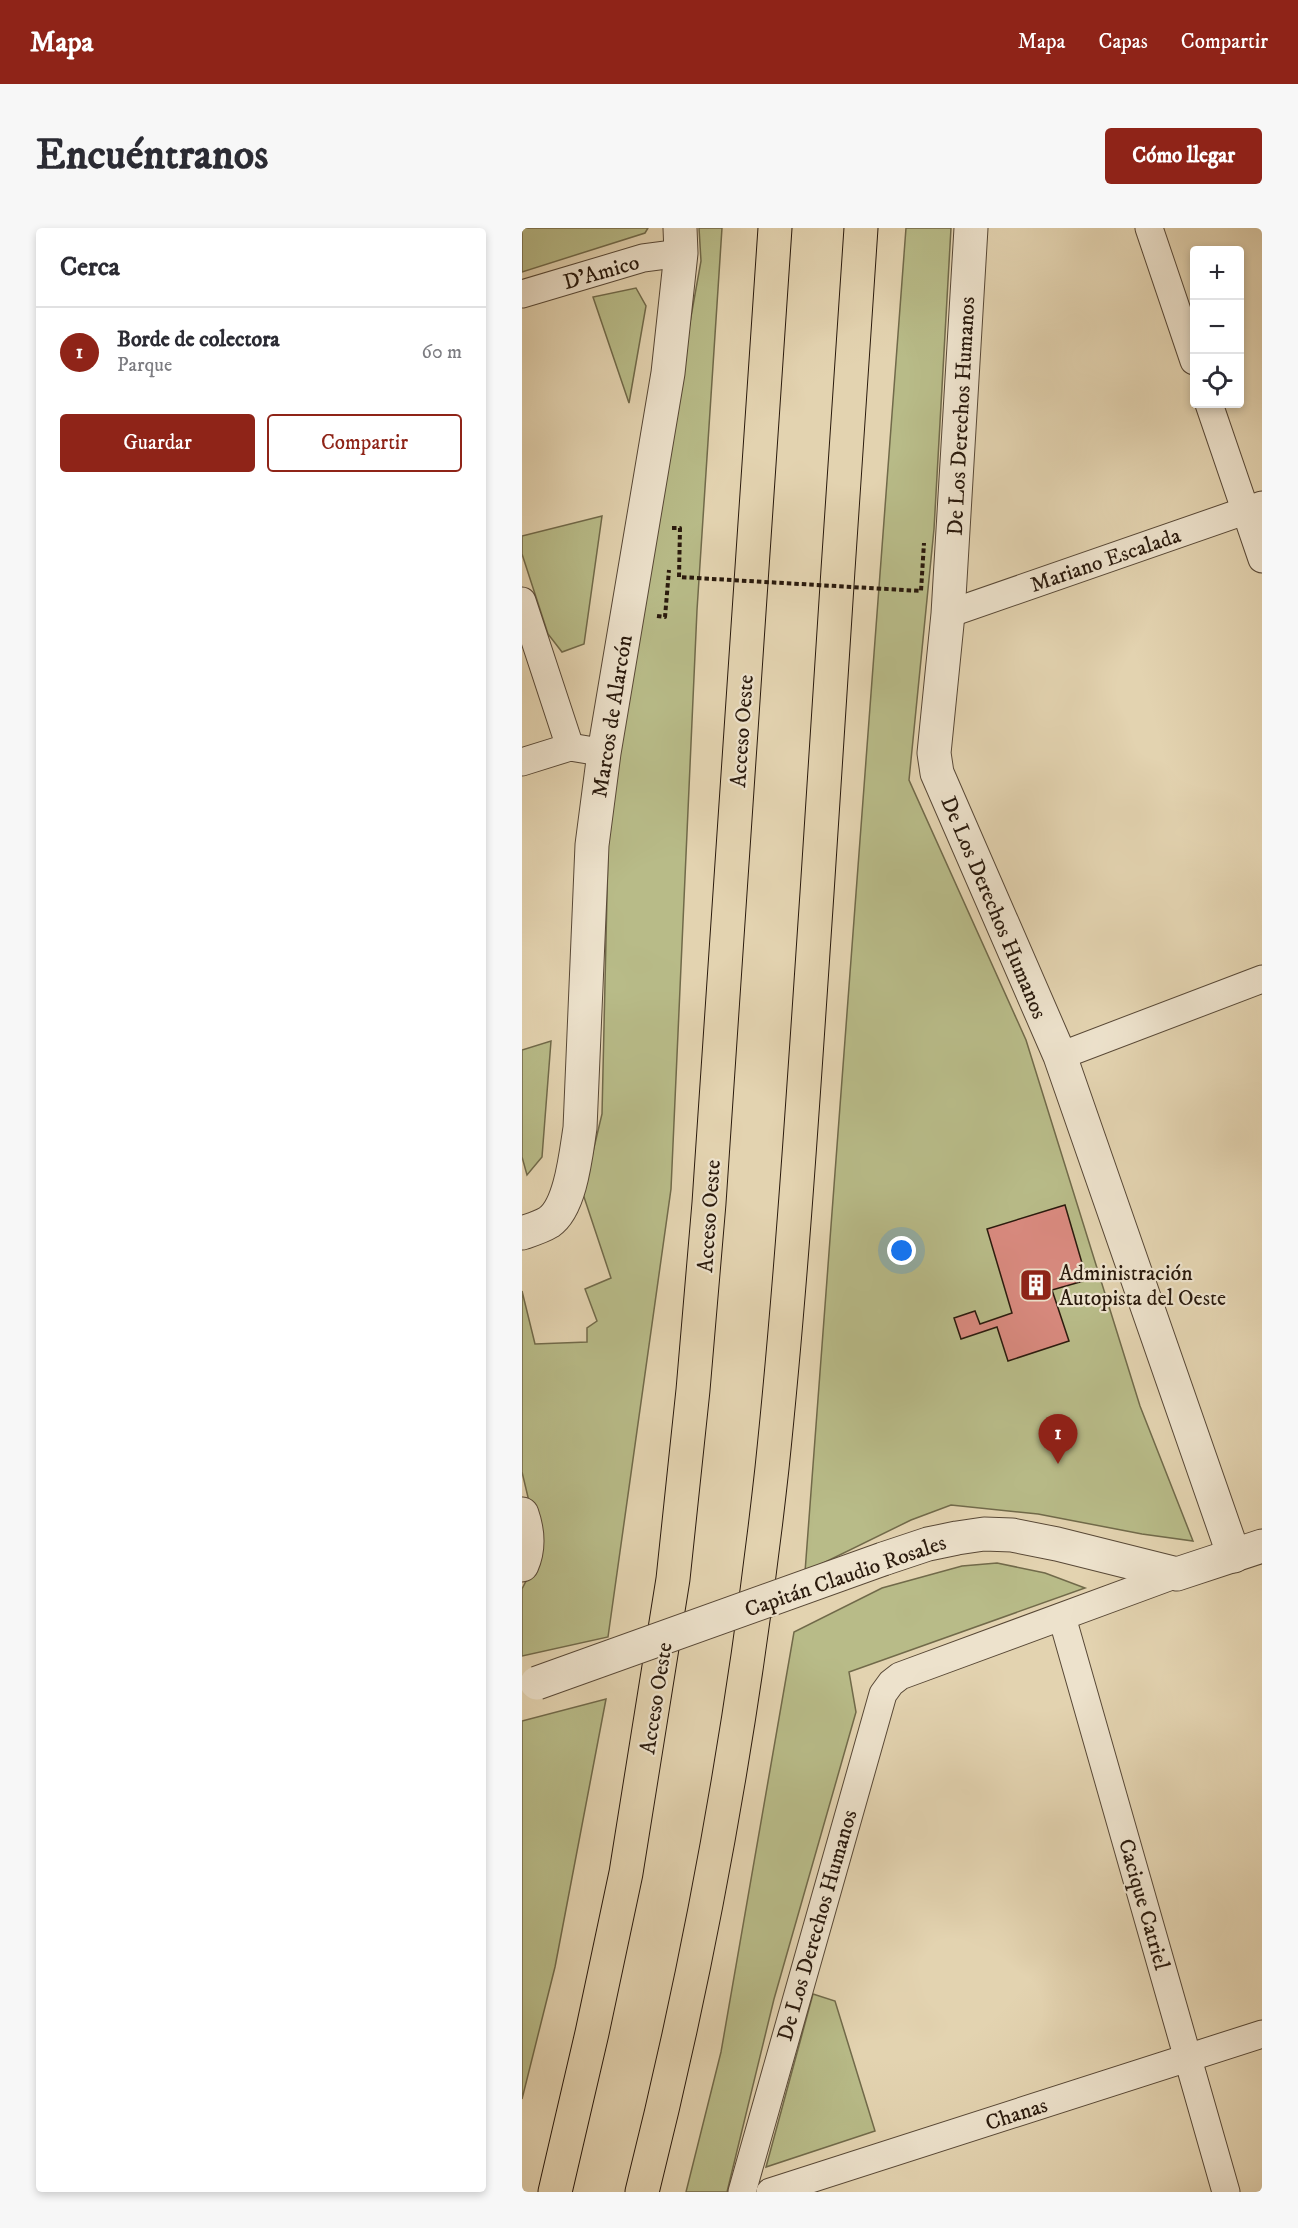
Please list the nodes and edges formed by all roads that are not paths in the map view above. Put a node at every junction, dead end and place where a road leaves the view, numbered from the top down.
1 (775, 228) edge
2 (861, 228) edge
3 (971, 228) edge
4 (1149, 228) edge
5 (680, 241) edge
6 (522, 294) edge
7 (1192, 354) edge
8 (1211, 408) edge
9 (1254, 508) edge
10 (1262, 559) edge
11 (522, 601) edge
12 (948, 614) junction
13 (570, 747) junction
14 (604, 753) junction
15 (522, 762) edge
16 (1262, 980) edge
17 (1060, 1056) junction
18 (522, 1233) edge
19 (522, 1514) edge
20 (1248, 1551) edge
21 (523, 1564) edge
22 (1177, 1574) junction
23 (1062, 1617) junction
24 (530, 1686) edge
25 (1262, 2034) edge
26 (1189, 2057) junction
27 (555, 2192) edge
28 (642, 2192) edge
29 (742, 2192) edge
30 (770, 2192) edge
31 (1226, 2192) edge

1 - 27 highway, Acceso Oeste
2 - 28 highway
3 - 12 street, De Los Derechos Humanos
4 - 7 street
5 - 6 street, D'Amico
5 - 14 street, Marcos de Alarcón
8 - 9 street
9 - 10 street
9 - 12 street, Mariano Escalada
11 - 13 street
12 - 17 street, De Los Derechos Humanos
13 - 14 street
13 - 15 street
14 - 18 street, Marcos de Alarcón
16 - 17 street
17 - 20 street, De Los Derechos Humanos
19 - 21 street
20 - 22 street
22 - 23 street
22 - 24 street, Capitán Claudio Rosales, bridge
23 - 26 street, Cacique Catriel
23 - 29 street, De Los Derechos Humanos
25 - 26 street, Chanas
26 - 30 street, Chanas
26 - 31 street, Cacique Catriel

